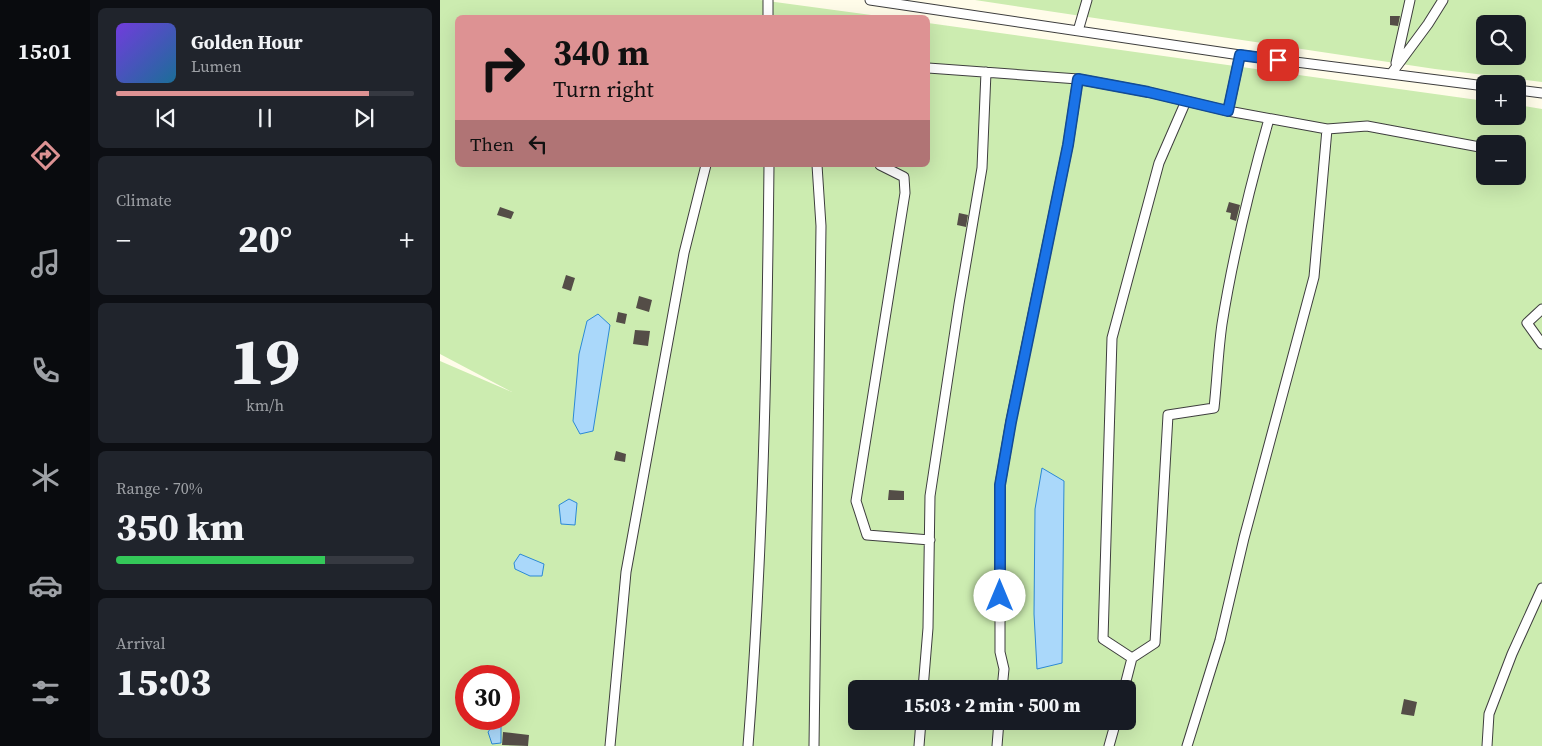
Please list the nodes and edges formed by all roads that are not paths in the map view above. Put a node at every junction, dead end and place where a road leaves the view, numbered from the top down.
1 (768, 0) edge
2 (870, 0) edge
3 (1087, 0) edge
4 (1410, 0) edge
5 (1443, 0) edge
6 (768, 15) edge
7 (1078, 31) junction
8 (1240, 55) junction
9 (930, 68) edge
10 (1393, 70) junction
11 (986, 72) junction
12 (1078, 79) junction
13 (1476, 84) edge
14 (1526, 91) edge
15 (1542, 93) edge
16 (1186, 101) junction
17 (1228, 111) junction
18 (1269, 119) junction
19 (1327, 129) junction
20 (1476, 146) edge
21 (705, 167) edge
22 (769, 167) edge
23 (817, 167) edge
24 (884, 167) edge
25 (1542, 308) edge
26 (1542, 344) edge
27 (930, 540) junction
28 (1542, 588) edge
29 (1132, 658) junction
30 (925, 680) edge
31 (1003, 680) edge
32 (1126, 680) edge
33 (920, 730) edge
34 (998, 730) edge
35 (1113, 730) edge
36 (610, 746) edge
37 (748, 746) edge
38 (814, 746) edge
39 (919, 746) edge
40 (997, 746) edge
41 (1109, 746) edge
42 (1187, 746) edge
43 (1487, 746) edge

1 - 6 street
2 - 7 street
3 - 7 street
4 - 10 street
5 - 10 street
7 - 8 street
8 - 10 street
8 - 17 street
9 - 11 street
10 - 13 street
11 - 12 street
11 - 27 street
12 - 16 street
12 - 31 street
14 - 15 street
16 - 17 street
16 - 29 street
17 - 18 street
18 - 19 street
18 - 29 street
19 - 20 street
19 - 42 street
21 - 36 street
22 - 37 street
23 - 38 street
24 - 27 street
25 - 26 street
27 - 30 street
28 - 43 street
29 - 32 street
33 - 39 street
34 - 40 street
35 - 41 street

